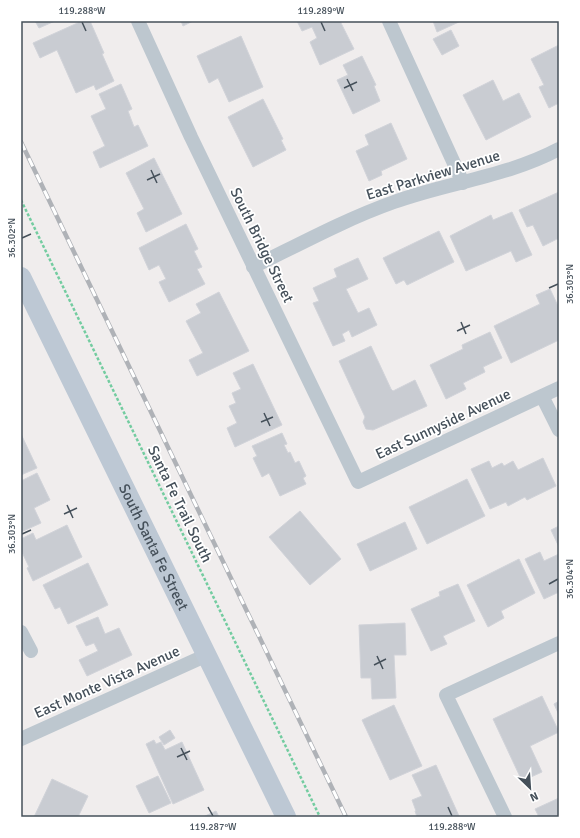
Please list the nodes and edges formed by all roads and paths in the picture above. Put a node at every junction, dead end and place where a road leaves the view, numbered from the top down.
1 (138, 21) edge
2 (389, 21) edge
3 (559, 149) edge
4 (462, 183) junction
5 (21, 200) edge
6 (253, 267) junction
7 (21, 277) edge
8 (559, 388) edge
9 (542, 396) junction
10 (559, 430) edge
11 (358, 482) joint
12 (21, 632) edge
13 (559, 643) edge
14 (31, 651) dead end
15 (207, 655) junction
16 (21, 739) edge
17 (286, 817) edge
18 (320, 817) edge
19 (505, 817) edge

1 - 6 street, South Bridge Street
2 - 4 street
3 - 4 street, East Parkview Avenue
4 - 6 street, East Parkview Avenue
5 - 18 path, Santa Fe Trail South
6 - 11 street, South Bridge Street
7 - 15 street, South Santa Fe Street
8 - 9 street, East Sunnyside Avenue
9 - 10 street
9 - 11 street, East Sunnyside Avenue
12 - 14 street
13 - 19 street
15 - 16 street, East Monte Vista Avenue
15 - 17 street, South Santa Fe Street

